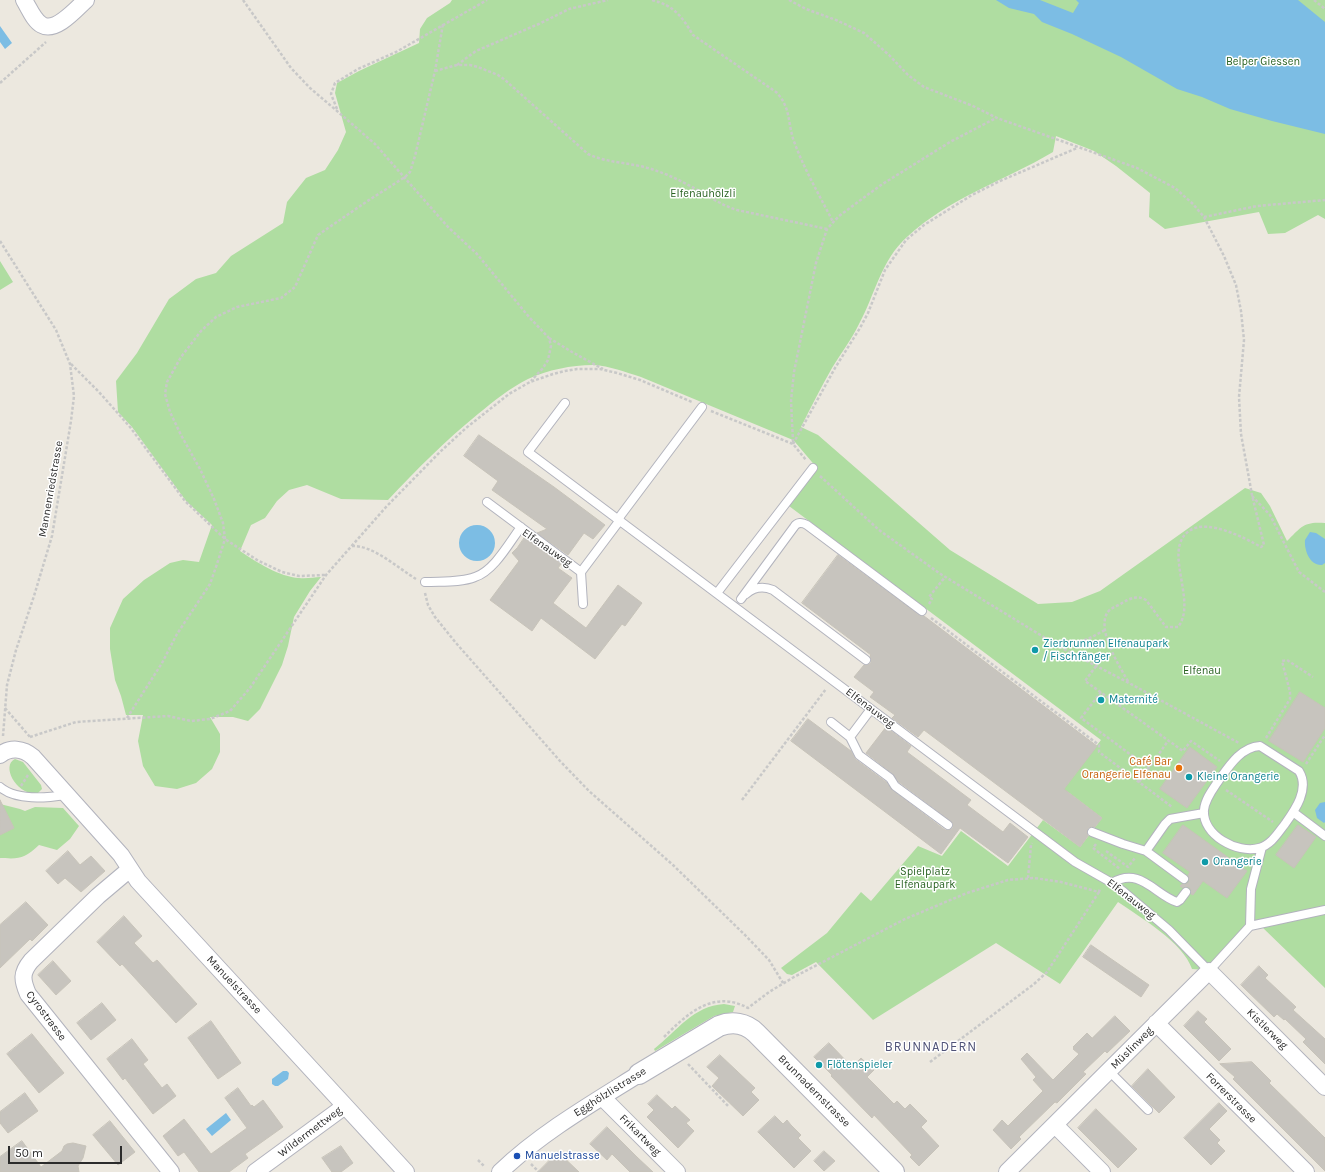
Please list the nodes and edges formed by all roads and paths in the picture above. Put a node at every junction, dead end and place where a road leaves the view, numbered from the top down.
1 (24, 0) edge
2 (86, 0) edge
3 (243, 0) edge
4 (487, 0) edge
5 (608, 0) edge
6 (652, 0) edge
7 (789, 0) edge
8 (1314, 0) edge
9 (1325, 9) edge
10 (443, 24) junction
11 (47, 27) junction
12 (457, 65) junction
13 (435, 71) junction
14 (0, 83) edge
15 (337, 110) junction
16 (997, 118) junction
17 (1077, 148) junction
18 (405, 178) junction
19 (1325, 200) edge
20 (1204, 217) junction
21 (833, 222) junction
22 (827, 229) junction
23 (0, 241) edge
24 (549, 338) junction
25 (70, 364) junction
26 (608, 370) dead end
27 (530, 382) dead end
28 (566, 403) dead end
29 (702, 407) dead end
30 (793, 444) junction
31 (813, 468) junction
32 (1252, 496) junction
33 (487, 502) dead end
34 (619, 520) junction
35 (521, 527) junction
36 (225, 539) junction
37 (581, 572) junction
38 (326, 575) junction
39 (945, 577) junction
40 (425, 582) junction
41 (1325, 592) edge
42 (717, 593) junction
43 (741, 599) junction
44 (932, 600) dead end
45 (583, 604) dead end
46 (735, 606) junction
47 (922, 611) joint
48 (1105, 630) junction
49 (1060, 647) junction
50 (866, 660) dead end
51 (1096, 666) junction
52 (1313, 677) dead end
53 (833, 680) junction
54 (1129, 683) junction
55 (1100, 692) junction
56 (4, 707) junction
57 (871, 709) junction
58 (127, 718) junction
59 (831, 722) dead end
60 (1325, 735) edge
61 (30, 737) junction
62 (850, 737) junction
63 (1168, 741) junction
64 (1260, 747) junction
65 (1250, 749) junction
66 (20, 750) junction
67 (2, 754) edge
68 (1228, 767) junction
69 (1149, 768) junction
70 (1301, 773) junction
71 (1139, 782) junction
72 (1217, 784) junction
73 (0, 787) edge
74 (66, 795) junction
75 (742, 800) dead end
76 (1173, 807) dead end
77 (1293, 812) junction
78 (1204, 813) junction
79 (948, 825) dead end
80 (1281, 828) junction
81 (1092, 832) dead end
82 (1325, 836) edge
83 (1031, 845) dead end
84 (1262, 847) junction
85 (1144, 850) junction
86 (130, 869) junction
87 (1028, 878) junction
88 (1184, 879) dead end
89 (1112, 883) junction
90 (1099, 892) junction
91 (1186, 892) dead end
92 (1325, 910) edge
93 (1250, 926) junction
94 (1209, 971) junction
95 (783, 983) junction
96 (748, 1008) dead end
97 (1156, 1023) junction
98 (728, 1024) joint
99 (685, 1062) dead end
100 (930, 1062) dead end
101 (1109, 1071) junction
102 (639, 1074) joint
103 (1325, 1086) edge
104 (602, 1097) junction
105 (345, 1106) junction
106 (729, 1107) dead end
107 (1148, 1110) dead end
108 (1055, 1125) junction
109 (478, 1160) dead end
110 (530, 1162) dead end
111 (485, 1167) dead end
112 (171, 1172) edge
113 (255, 1172) edge
114 (406, 1172) edge
115 (500, 1172) edge
116 (540, 1172) edge
117 (677, 1172) edge
118 (894, 1172) edge
119 (1008, 1172) edge
120 (1102, 1172) edge
121 (1306, 1172) edge

1 - 11 street
2 - 11 street
3 - 15 path
4 - 10 path
5 - 12 path
6 - 21 path
7 - 16 path
8 - 9 path
10 - 13 path
10 - 15 path
11 - 14 path
12 - 13 path
12 - 22 path
13 - 18 path
15 - 18 path
16 - 17 path
16 - 21 path
17 - 20 path
17 - 30 path
18 - 24 path
18 - 36 path
19 - 20 path
20 - 32 path
21 - 22 path
22 - 30 path
23 - 25 path, Mannenriedstrasse
24 - 26 path
24 - 27 path
25 - 36 path
25 - 56 path, Mannenriedstrasse
28 - 34 lane
29 - 34 lane
30 - 31 path
31 - 39 path
31 - 42 lane
32 - 41 path
32 - 48 path
33 - 35 lane
34 - 37 lane, Elfenauweg
34 - 42 lane, Elfenauweg
35 - 37 lane, Elfenauweg
35 - 40 lane, Elfenauweg
36 - 38 path
36 - 58 path
37 - 45 lane
38 - 40 path
38 - 58 path
39 - 44 path
39 - 49 path
40 - 95 path
42 - 46 lane, Elfenauweg
43 - 46 lane
43 - 47 lane
43 - 50 lane
46 - 53 lane, Elfenauweg
47 - 71 path
48 - 49 path
48 - 54 path
49 - 51 path
51 - 54 path
51 - 55 path
52 - 64 path
53 - 57 lane, Elfenauweg
53 - 75 path
54 - 65 path
55 - 63 path
55 - 69 path
56 - 61 path
56 - 67 path, Mannenriedstrasse
57 - 62 lane
57 - 89 lane, Elfenauweg
58 - 61 path
59 - 62 lane
60 - 70 path
61 - 66 path
62 - 79 lane
63 - 68 path
63 - 69 path
64 - 65 lane
64 - 70 lane
65 - 68 lane
66 - 67 street
66 - 74 street, Manuelstrasse
68 - 72 lane
69 - 71 path
70 - 77 lane
71 - 76 path
72 - 78 lane
72 - 80 path
73 - 74 lane
74 - 86 street, Manuelstrasse
77 - 80 lane
77 - 82 lane
78 - 84 lane
78 - 85 lane
80 - 84 lane
81 - 85 lane
83 - 87 path
84 - 93 lane
85 - 88 lane
85 - 89 path
86 - 105 street, Manuelstrasse
86 - 112 street, Cyrostrasse
87 - 90 path
87 - 95 path
89 - 90 path
89 - 91 lane
89 - 94 lane, Elfenauweg
90 - 100 path
92 - 93 lane
93 - 94 lane
94 - 97 street, Müslinweg
94 - 103 street, Kistlerweg
95 - 96 path
97 - 101 street, Müslinweg
97 - 121 street, Forrerstrasse
98 - 102 street, Egghölzlistrasse
98 - 118 street, Brunnadernstrasse
99 - 106 path
101 - 107 lane
101 - 108 street, Müslinweg
102 - 104 street, Egghölzlistrasse
104 - 115 street, Egghölzlistrasse
104 - 117 street, Frikartweg
105 - 113 street, Wildermettweg
105 - 114 street, Manuelstrasse
108 - 119 street, Müslinweg
108 - 120 street
109 - 111 path
110 - 116 path

